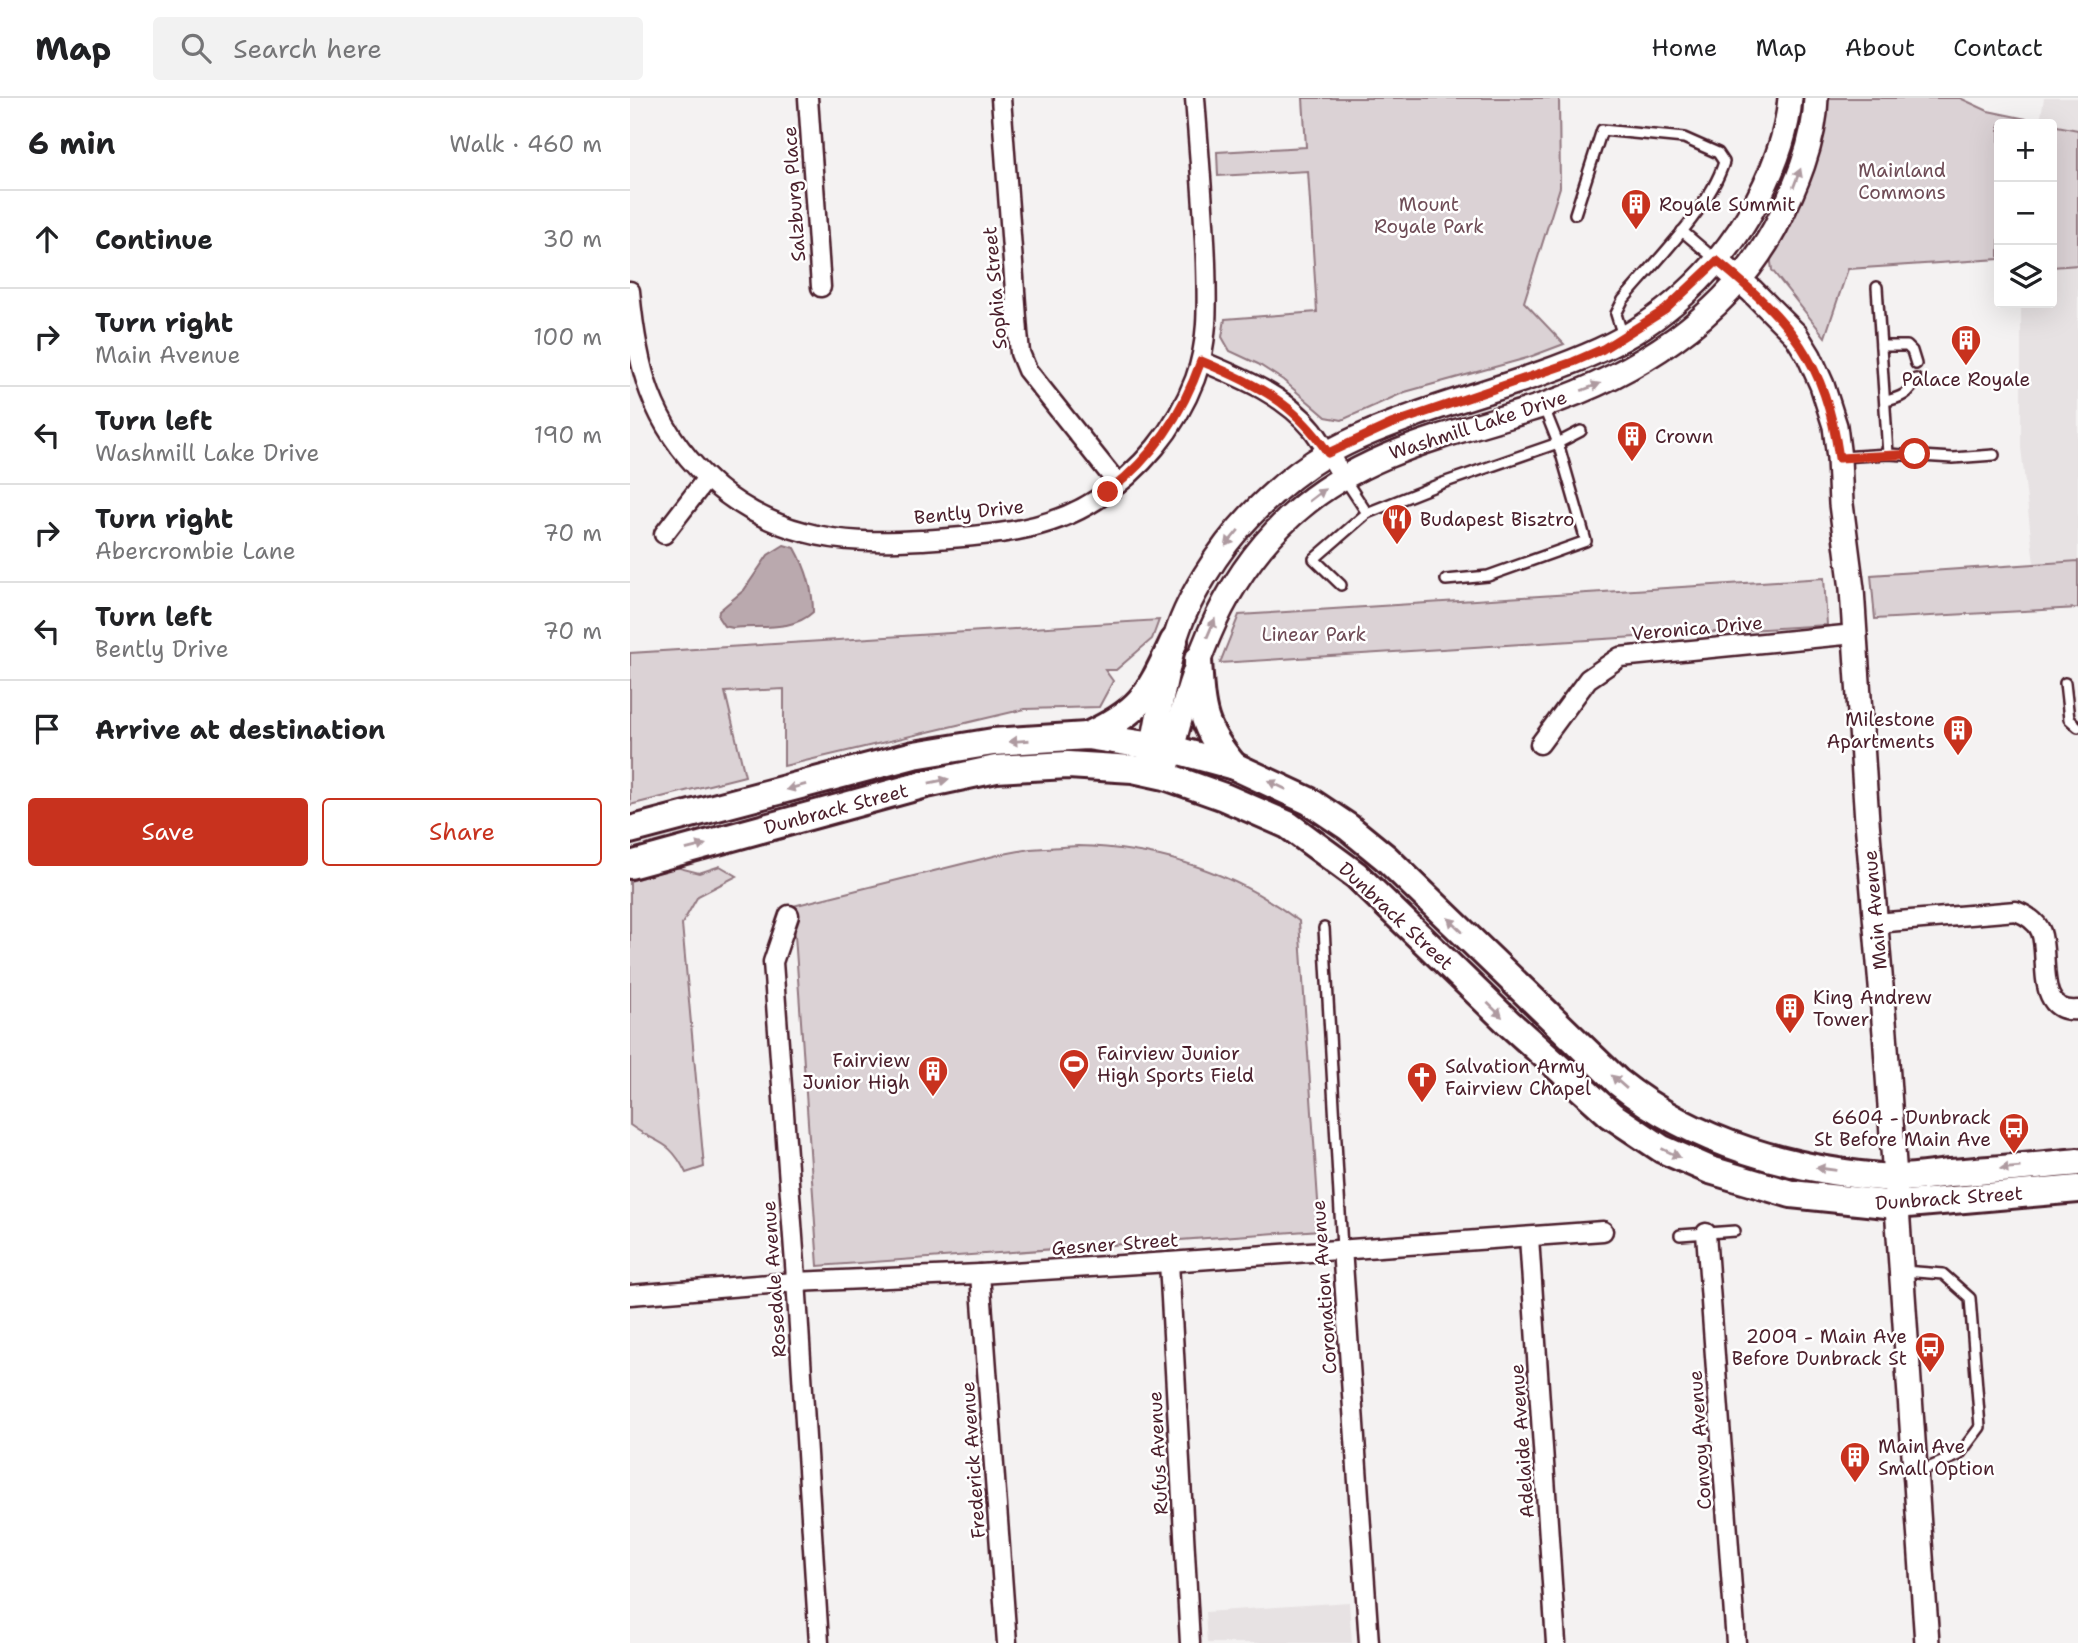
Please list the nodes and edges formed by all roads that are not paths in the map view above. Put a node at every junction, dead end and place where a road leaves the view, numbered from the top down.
1 (808, 98) edge
2 (1001, 98) edge
3 (1195, 98) edge
4 (1790, 98) edge
5 (1816, 98) edge
6 (1574, 214) dead end
7 (1682, 231) junction
8 (1717, 261) junction
9 (1740, 279) junction
10 (821, 287) dead end
11 (1877, 287) dead end
12 (630, 291) edge
13 (1624, 337) junction
14 (1881, 346) junction
15 (1201, 361) junction
16 (1916, 364) dead end
17 (1916, 379) dead end
18 (1885, 401) junction
19 (1543, 405) junction
20 (1581, 431) dead end
21 (1558, 443) junction
22 (1328, 453) junction
23 (1888, 454) junction
24 (1994, 455) dead end
25 (1839, 458) junction
26 (1343, 477) junction
27 (707, 478) junction
28 (1118, 484) junction
29 (1367, 513) junction
30 (664, 534) dead end
31 (1446, 580) dead end
32 (1341, 585) dead end
33 (1855, 634) junction
34 (1174, 641) junction
35 (1198, 660) junction
36 (2065, 683) dead end
37 (2078, 727) edge
38 (1087, 736) junction
39 (1540, 744) dead end
40 (1162, 747) junction
41 (1234, 766) junction
42 (1156, 774) junction
43 (630, 830) edge
44 (630, 865) edge
45 (789, 915) dead end
46 (1876, 923) junction
47 (1324, 928) dead end
48 (2078, 1010) edge
49 (2078, 1162) edge
50 (1894, 1178) junction
51 (2078, 1189) edge
52 (1896, 1205) junction
53 (1603, 1231) dead end
54 (1735, 1231) dead end
55 (1706, 1233) junction
56 (1680, 1235) dead end
57 (1529, 1237) junction
58 (1342, 1248) junction
59 (1168, 1262) junction
60 (1901, 1271) junction
61 (980, 1273) junction
62 (796, 1282) junction
63 (630, 1295) edge
64 (1915, 1474) junction
65 (819, 1643) edge
66 (1007, 1643) edge
67 (1190, 1643) edge
68 (1369, 1643) edge
69 (1556, 1643) edge
70 (1736, 1643) edge
71 (1927, 1643) edge

1 - 10 street, Salzburg Place
2 - 28 street, Sophia Street
3 - 15 street, Bently Drive
4 - 8 street, Washmill Lake Drive
9 -> 5 street, Washmill Lake Drive
6 - 7 lane
7 - 8 lane
7 - 13 lane
8 - 9 street, Main Avenue
8 - 13 street, Washmill Lake Drive
19 -> 9 street, Washmill Lake Drive
9 - 25 street, Main Avenue
11 - 14 lane
12 - 27 street, Bently Drive
13 - 22 street, Washmill Lake Drive
14 - 16 lane
14 - 18 lane
15 - 22 street
15 - 28 street, Bently Drive
17 - 18 lane
18 - 23 lane
19 - 21 lane
19 - 26 street, Washmill Lake Drive
20 - 21 lane
21 - 29 lane
21 - 31 lane
22 - 26 street
22 -> 34 street, Washmill Lake Drive
23 - 24 lane
23 - 25 lane
25 - 33 street, Main Avenue
26 - 29 lane
35 -> 26 street, Washmill Lake Drive
27 - 28 street, Bently Drive
27 - 30 street
29 - 32 lane
33 - 39 street, Veronica Drive
33 - 46 street, Main Avenue
34 - 38 main road
34 - 40 street, Washmill Lake Drive
35 - 40 street, Washmill Lake Drive
35 - 41 main road
36 - 37 lane
38 - 40 main road, Dunbrack Street
38 -> 43 main road, Dunbrack Street
40 - 41 main road, Dunbrack Street
40 - 42 street, Washmill Lake Drive
50 -> 41 main road, Dunbrack Street
44 -> 42 main road, Dunbrack Street
42 -> 52 main road, Dunbrack Street
45 - 62 street, Rosedale Avenue
46 - 48 street
46 - 50 street, Main Avenue
47 - 58 lane, Coronation Avenue
49 -> 50 main road, Dunbrack Street
50 - 52 street, Main Avenue
51 - 52 main road, Dunbrack Street
52 - 60 street, Main Avenue
53 - 57 street, Gesner Street
54 - 55 lane
55 - 56 lane
55 - 70 street, Convoy Avenue
57 - 58 street, Gesner Street
57 - 69 street, Adelaide Avenue
58 - 59 street, Gesner Street
58 - 68 street, Coronation Avenue
59 - 61 street, Gesner Street
59 - 67 street, Rufus Avenue
60 - 64 street, Main Avenue
60 - 64 lane
61 - 62 street, Gesner Street
61 - 66 street, Frederick Avenue
62 - 63 street, Gesner Street
62 - 65 street, Rosedale Avenue
64 - 71 street, Main Avenue

